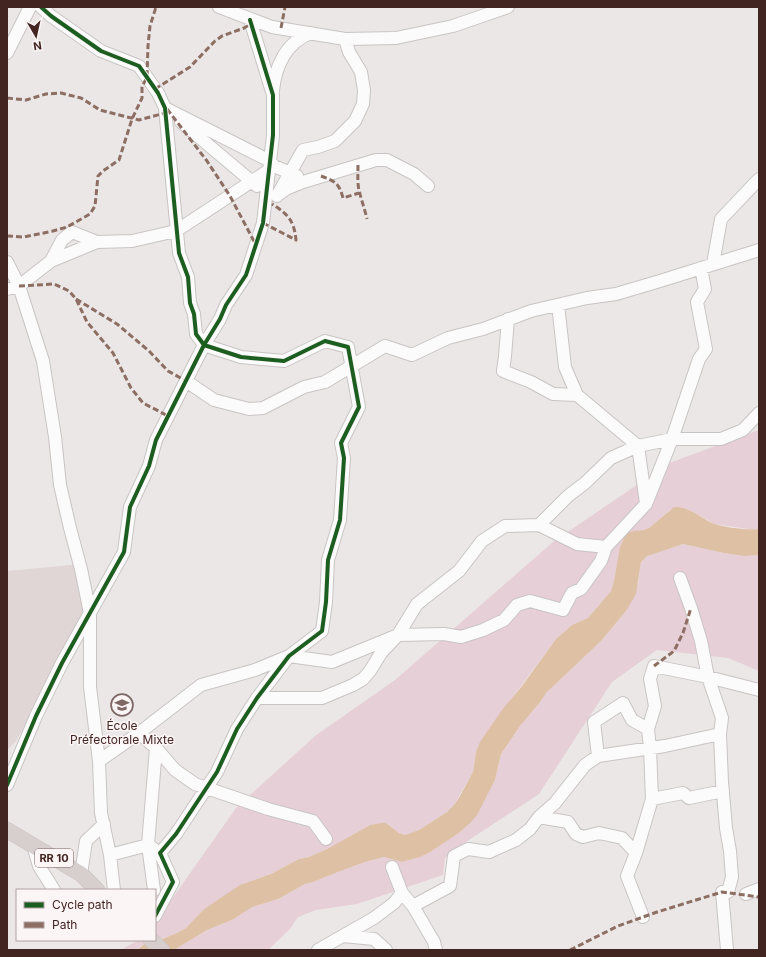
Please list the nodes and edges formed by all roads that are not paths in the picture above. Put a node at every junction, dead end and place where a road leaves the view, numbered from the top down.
1 (30, 7) edge
2 (41, 7) edge
3 (219, 7) edge
4 (508, 7) edge
5 (250, 20) junction
6 (311, 33) junction
7 (345, 39) junction
8 (7, 53) edge
9 (273, 95) junction
10 (166, 109) junction
11 (270, 166) junction
12 (290, 173) junction
13 (309, 180) junction
14 (759, 180) edge
15 (252, 182) junction
16 (428, 186) dead end
17 (272, 199) junction
18 (176, 231) junction
19 (97, 242) junction
20 (759, 250) edge
21 (51, 261) junction
22 (7, 262) edge
23 (713, 264) junction
24 (701, 268) junction
25 (13, 288) edge
26 (558, 305) junction
27 (508, 320) junction
28 (204, 345) junction
29 (352, 367) junction
30 (186, 381) junction
31 (577, 395) junction
32 (759, 413) edge
33 (672, 439) junction
34 (638, 446) junction
35 (646, 504) junction
36 (538, 525) junction
37 (606, 547) junction
38 (680, 578) dead end
39 (90, 613) junction
40 (398, 635) junction
41 (289, 656) junction
42 (708, 677) junction
43 (759, 690) edge
44 (257, 698) junction
45 (648, 729) junction
46 (140, 733) junction
47 (720, 734) junction
48 (156, 748) junction
49 (650, 748) junction
50 (598, 756) junction
51 (99, 761) junction
52 (7, 785) edge
53 (207, 787) junction
54 (722, 791) junction
55 (652, 799) junction
56 (539, 817) junction
57 (104, 824) junction
58 (7, 830) edge
59 (326, 839) dead end
60 (33, 845) junction
61 (148, 845) junction
62 (160, 853) junction
63 (636, 853) junction
64 (110, 855) junction
65 (392, 867) dead end
66 (81, 874) junction
67 (53, 889) edge
68 (96, 889) edge
69 (114, 889) edge
70 (154, 889) edge
71 (759, 889) edge
72 (402, 893) junction
73 (746, 894) dead end
74 (412, 906) junction
75 (156, 914) edge
76 (643, 917) dead end
77 (343, 936) junction
78 (151, 941) edge
79 (162, 950) edge
80 (318, 950) edge
81 (386, 950) edge
82 (436, 950) edge
83 (727, 950) edge

1 - 8 street
2 - 10 street
3 - 5 street
4 - 7 street
5 - 6 street
5 - 9 street
6 - 7 street
6 - 9 street
7 - 12 street
9 - 11 street
10 - 11 street
10 - 15 street
10 - 18 street
11 - 12 street
11 - 15 street
11 - 17 street
12 - 13 street
12 - 17 street
13 - 16 street
13 - 17 street
14 - 23 street
15 - 17 street
15 - 18 street
17 - 28 street
18 - 19 street
18 - 28 street
19 - 21 street
19 - 21 street
20 - 23 street
21 - 25 street
22 - 25 street
23 - 24 street
24 - 26 street
24 - 33 street
25 - 39 street
26 - 27 street
26 - 31 street
27 - 29 street
27 - 31 street
28 - 29 street
28 - 30 street
29 - 30 street
29 - 41 street
30 - 39 street
31 - 34 street
32 - 33 street
33 - 34 street
33 - 35 street
34 - 35 street
34 - 36 street
35 - 37 street
36 - 37 street
36 - 40 street
37 - 40 street
38 - 42 street
39 - 51 street
39 - 52 street
40 - 41 street
40 - 44 street
41 - 44 street
41 - 46 street
42 - 43 street
42 - 45 street
42 - 47 street
44 - 53 street
45 - 49 street
45 - 50 street
46 - 48 street
46 - 51 street
47 - 49 street
47 - 54 street
48 - 53 street
48 - 61 street
49 - 50 street
49 - 55 street
50 - 56 street
51 - 57 street
53 - 59 street
53 - 62 street
54 - 55 street
54 - 83 street
55 - 63 street
56 - 63 street
56 - 74 street
57 - 64 street
57 - 66 street
58 - 60 main road, RR 10
60 - 66 main road, RR 10
60 - 67 street
61 - 62 street
61 - 64 street
61 - 70 street
62 - 75 street
63 - 76 street
64 - 69 street
65 - 72 street
66 - 68 main road, RR 10
71 - 73 street
72 - 74 street
72 - 77 street
74 - 82 street
77 - 80 street
77 - 81 street
78 - 79 main road

